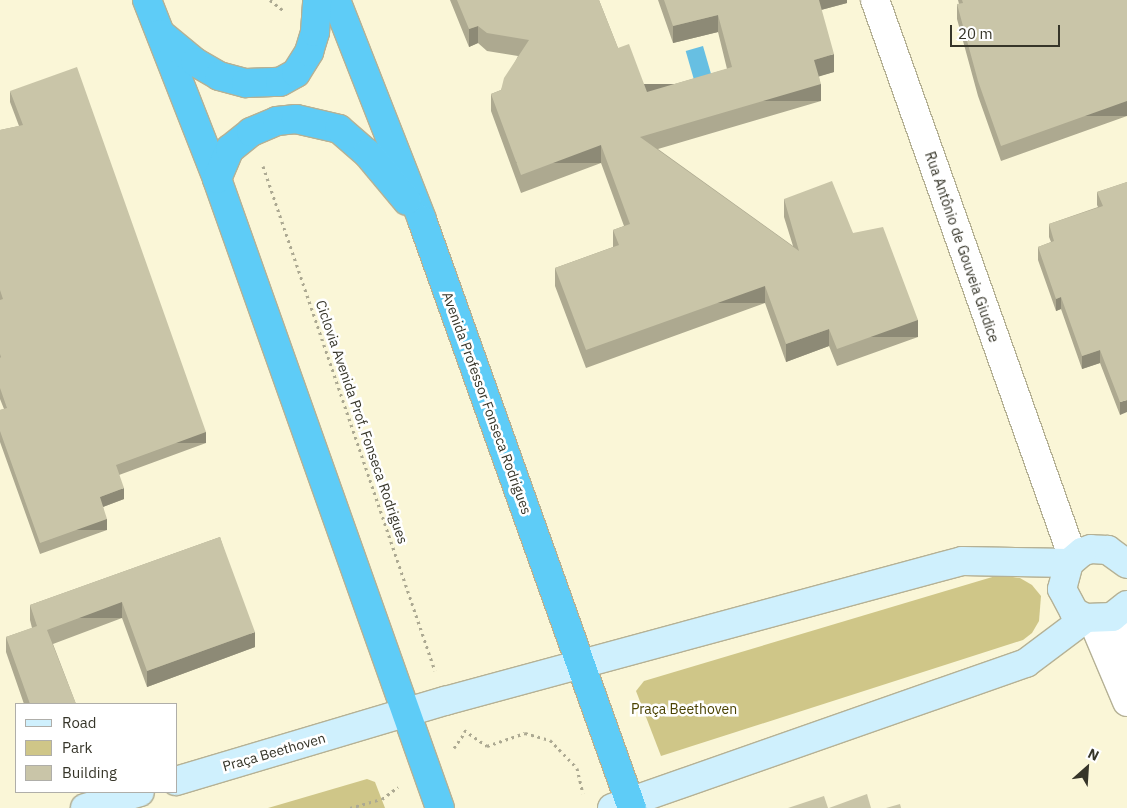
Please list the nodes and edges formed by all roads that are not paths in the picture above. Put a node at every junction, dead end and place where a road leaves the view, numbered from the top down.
1 (147, 0) edge
2 (318, 0) edge
3 (336, 0) edge
4 (875, 0) edge
5 (158, 32) junction
6 (217, 179) junction
7 (422, 220) junction
8 (1078, 557) junction
9 (1126, 560) edge
10 (1124, 609) edge
11 (1089, 619) junction
12 (581, 666) junction
13 (1126, 700) edge
14 (405, 713) junction
15 (178, 780) edge
16 (137, 793) edge
17 (625, 806) edge
18 (85, 808) edge
19 (440, 808) edge

1 - 5 highway
2 - 5 highway
3 - 7 highway, Avenida Professor Fonseca Rodrigues
4 - 8 street, Rua Antônio de Gouveia Giudice
5 - 6 highway
6 - 7 highway
6 - 14 highway
7 - 12 highway, Avenida Professor Fonseca Rodrigues
8 - 9 street, Praça Beethoven
8 - 11 street
8 - 12 street, Praça Beethoven
10 - 11 street
10 - 13 street
11 - 13 street
11 - 17 street
12 - 14 street, Praça Beethoven
12 - 17 highway, Avenida Professor Fonseca Rodrigues
14 - 15 street, Praça Beethoven
14 - 19 highway
16 - 18 street

